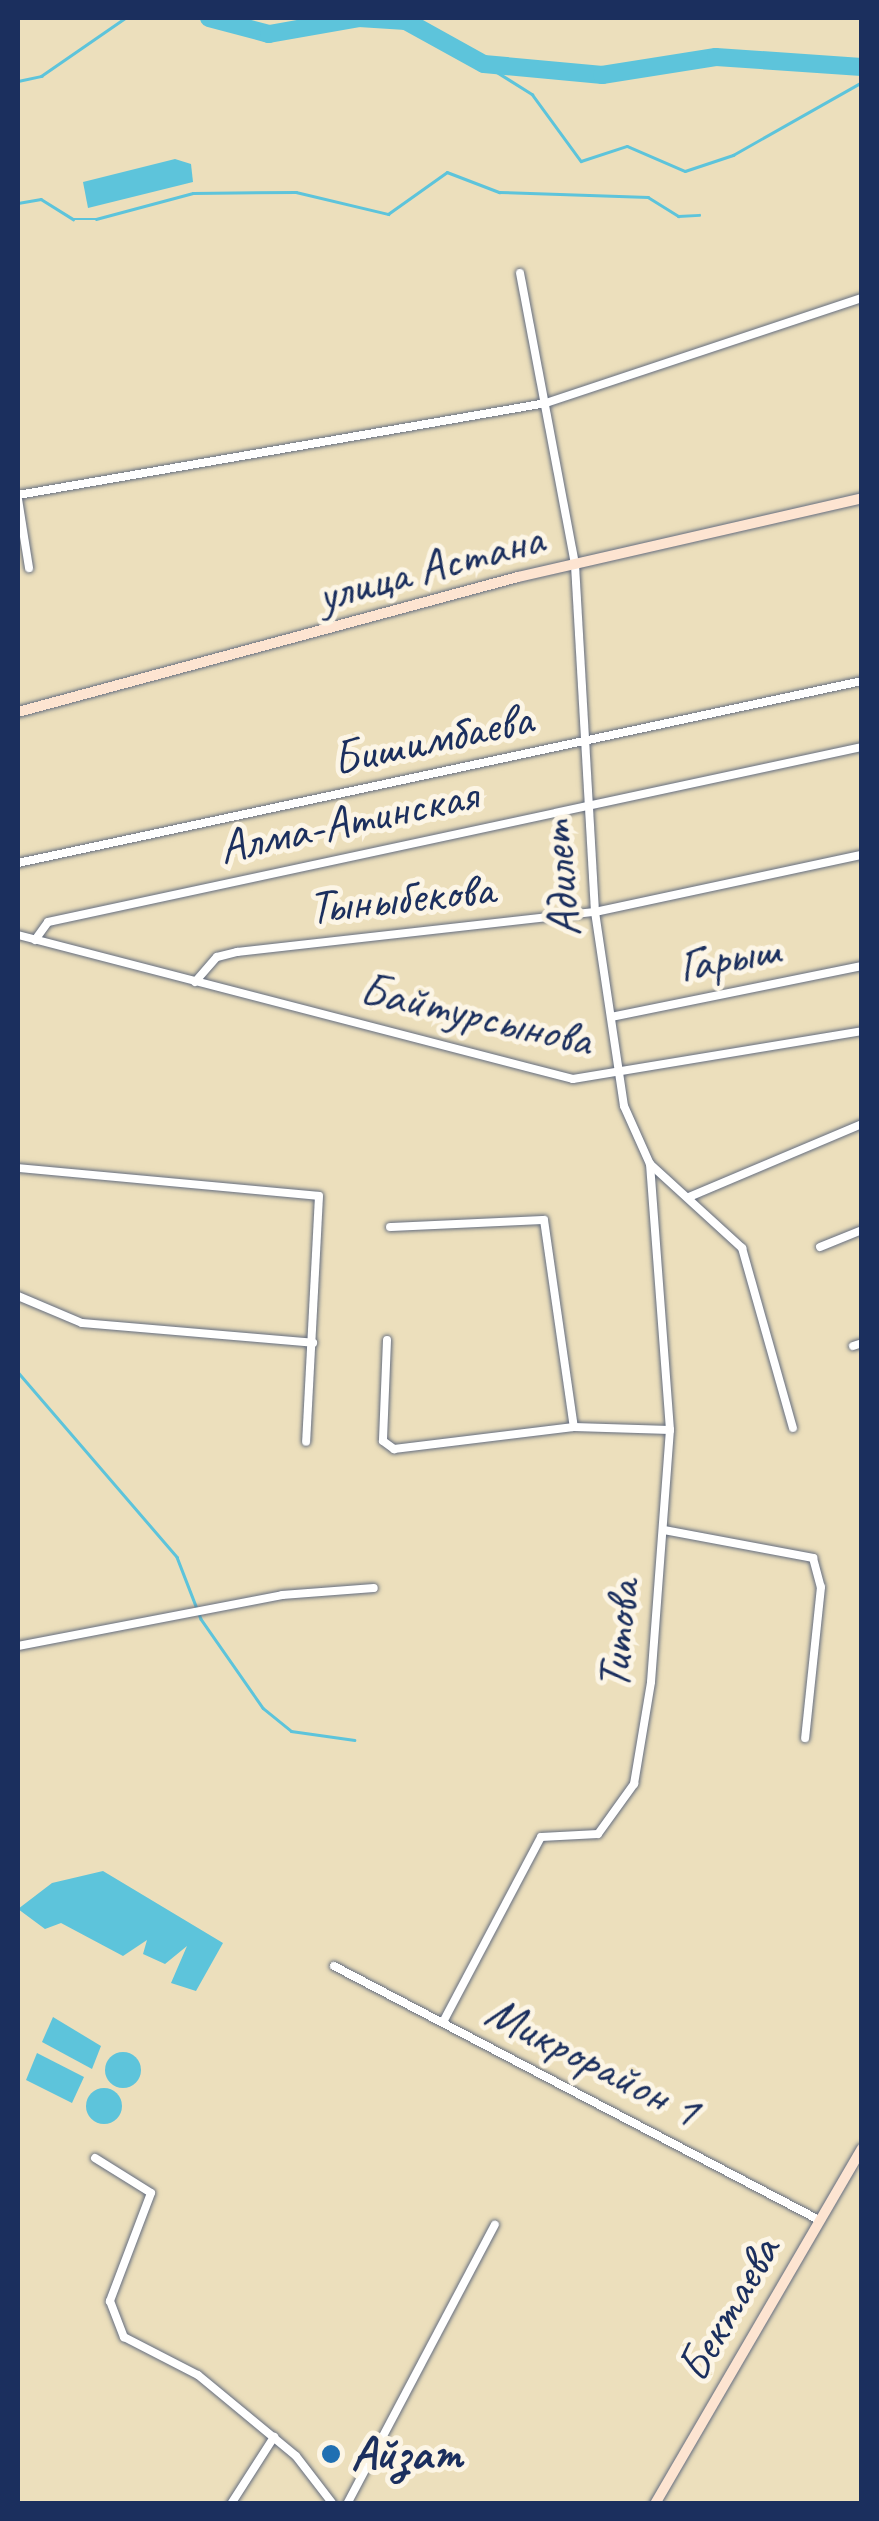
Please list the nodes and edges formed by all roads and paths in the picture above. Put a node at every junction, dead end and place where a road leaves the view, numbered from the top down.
1 (520, 273) dead end
2 (862, 298) edge
3 (546, 403) junction
4 (18, 497) edge
5 (862, 498) edge
6 (575, 565) junction
7 (29, 568) dead end
8 (862, 681) edge
9 (18, 712) edge
10 (588, 741) junction
11 (862, 747) edge
12 (588, 804) junction
13 (862, 855) edge
14 (18, 863) edge
15 (595, 912) junction
16 (18, 935) edge
17 (35, 940) junction
18 (862, 966) edge
19 (195, 982) junction
20 (611, 1016) junction
21 (862, 1030) edge
22 (622, 1076) junction
23 (862, 1124) edge
24 (650, 1164) junction
25 (18, 1168) edge
26 (689, 1196) junction
27 (390, 1227) dead end
28 (862, 1230) edge
29 (820, 1247) dead end
30 (18, 1296) edge
31 (387, 1340) dead end
32 (312, 1343) junction
33 (574, 1427) junction
34 (793, 1428) dead end
35 (670, 1430) junction
36 (306, 1442) dead end
37 (664, 1530) junction
38 (374, 1588) dead end
39 (18, 1646) edge
40 (805, 1738) dead end
41 (334, 1966) dead end
42 (443, 2022) junction
43 (862, 2149) edge
44 (95, 2158) dead end
45 (819, 2220) junction
46 (494, 2225) dead end
47 (274, 2437) junction
48 (231, 2504) edge
49 (332, 2504) edge
50 (346, 2504) edge
51 (655, 2504) edge

1 - 3 street, Адилет
2 - 3 street
3 - 4 street
3 - 6 street, Адилет
4 - 7 street
5 - 6 main road, улица Астана
6 - 9 main road, улица Астана
6 - 10 street, Адилет
8 - 10 street, Бишимбаева
10 - 12 street, Адилет
10 - 14 street, Бишимбаева
11 - 12 street, Алма-Атинская
12 - 15 street, Адилет
12 - 17 street, Алма-Атинская
13 - 15 street, Тыныбекова
15 - 19 street, Тыныбекова
15 - 20 street, Адилет
16 - 17 street, Байтурсынова
17 - 19 street, Байтурсынова
18 - 20 street, Гарыш
19 - 22 street, Байтурсынова
20 - 22 street, Адилет
21 - 22 street, Байтурсынова
22 - 24 street, Адилет
23 - 26 street
24 - 26 street, Адилет
24 - 35 street, Титова
25 - 32 street
26 - 34 street, Адилет
27 - 33 street
28 - 29 street
30 - 32 street
31 - 33 street
32 - 36 street
33 - 35 street
35 - 37 street, Титова
37 - 40 street
37 - 42 street, Титова
38 - 39 street
41 - 42 street, Микрорайон 1
42 - 45 street, Микрорайон 1
43 - 45 main road, Бектаева
44 - 47 street
45 - 51 main road, Бектаева
46 - 50 street
47 - 48 street
47 - 49 street

